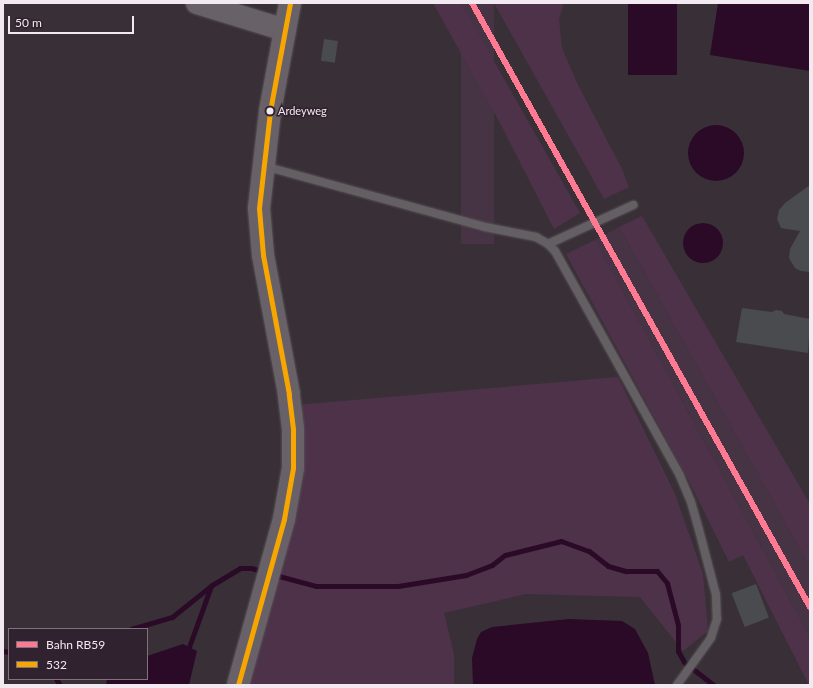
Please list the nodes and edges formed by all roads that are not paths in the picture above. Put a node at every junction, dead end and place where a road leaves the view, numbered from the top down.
1 (197, 3) edge
2 (290, 3) edge
3 (285, 30) junction
4 (262, 165) junction
5 (632, 205) dead end
6 (548, 244) junction
7 (238, 685) edge
8 (677, 685) edge

1 - 3 main road
2 - 3 main road
3 - 4 main road
4 - 6 lane
4 - 7 main road
5 - 6 lane
6 - 8 lane

